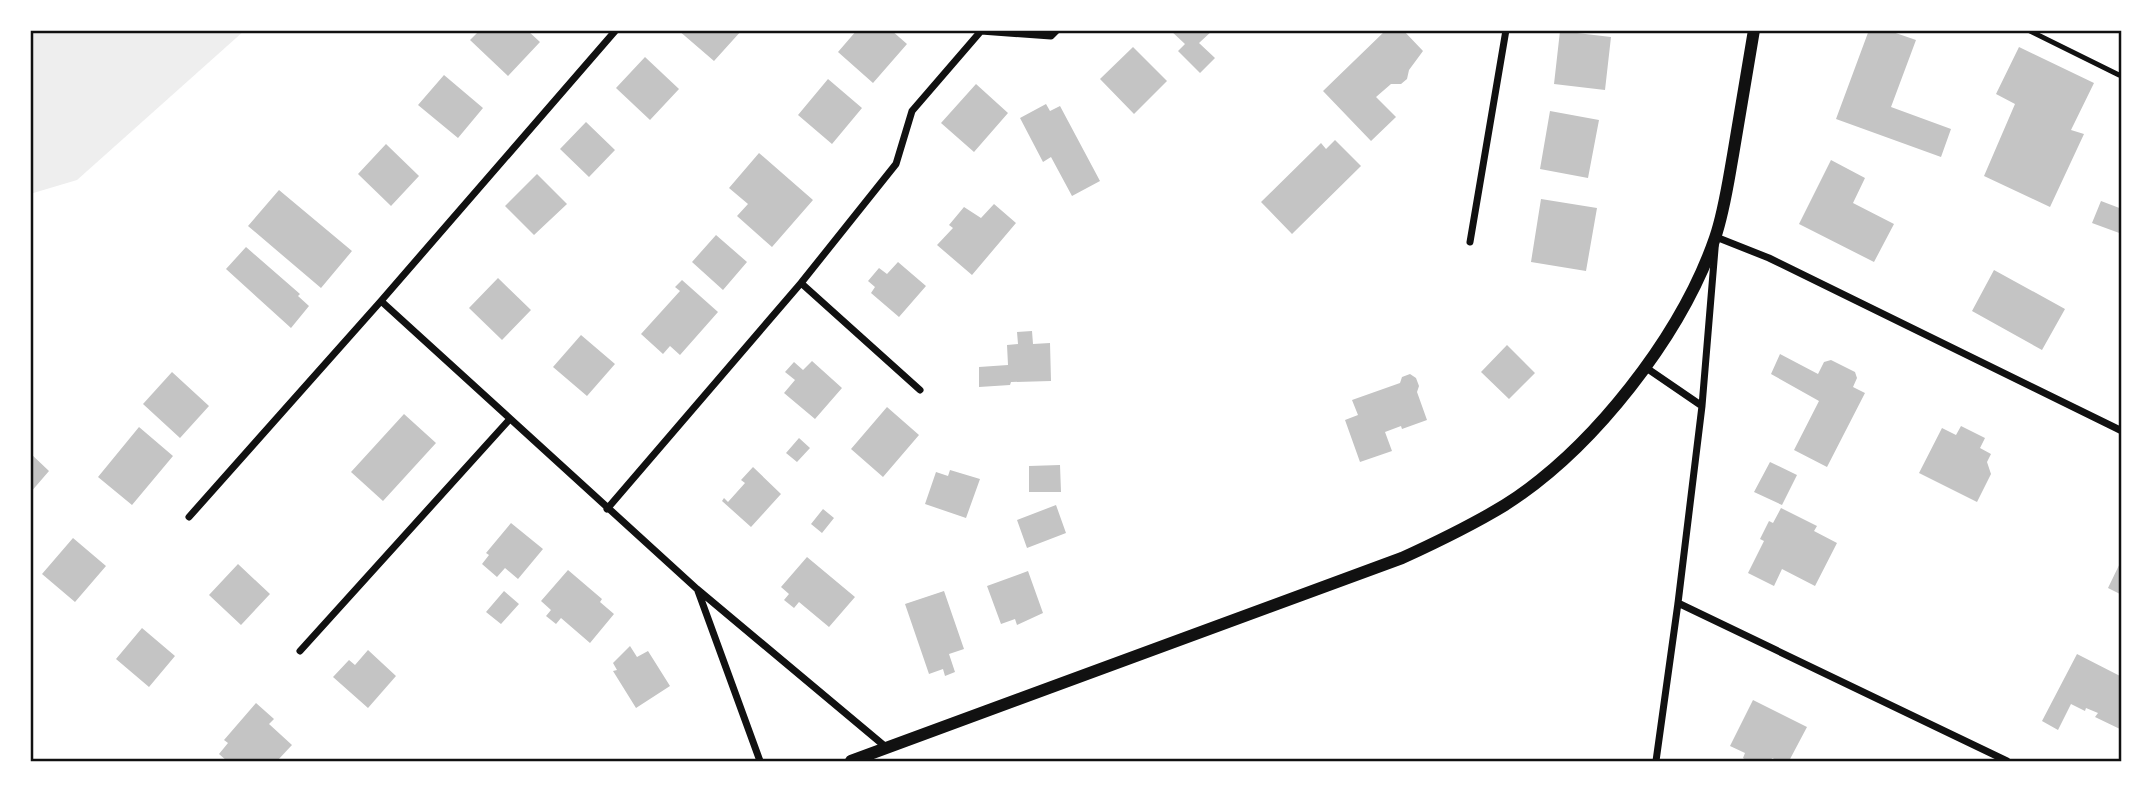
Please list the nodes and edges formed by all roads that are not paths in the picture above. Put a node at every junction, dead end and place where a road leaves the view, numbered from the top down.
1 (616, 30) edge
2 (1058, 30) edge
3 (1506, 30) edge
4 (1754, 30) edge
5 (2028, 30) edge
6 (2119, 75) dead end
7 (1716, 237) junction
8 (1470, 242) dead end
9 (801, 283) junction
10 (381, 301) junction
11 (1645, 367) junction
12 (920, 390) dead end
13 (1702, 406) junction
14 (509, 420) junction
15 (2122, 431) edge
16 (607, 509) junction
17 (189, 517) dead end
18 (697, 589) junction
19 (1678, 603) junction
20 (300, 651) dead end
21 (887, 748) junction
22 (760, 761) edge
23 (851, 761) edge
24 (1656, 761) edge
25 (2007, 761) edge

1 - 10 street
2 - 9 street
3 - 8 street
4 - 7 street
5 - 6 lane
7 - 11 street
7 - 13 street
7 - 15 street
9 - 12 street
9 - 16 street
10 - 14 street
10 - 17 street
11 - 13 street
11 - 21 street
13 - 19 street
14 - 16 street
14 - 20 street
16 - 18 street
18 - 21 street
18 - 22 street
19 - 24 street
19 - 25 street
21 - 23 street

